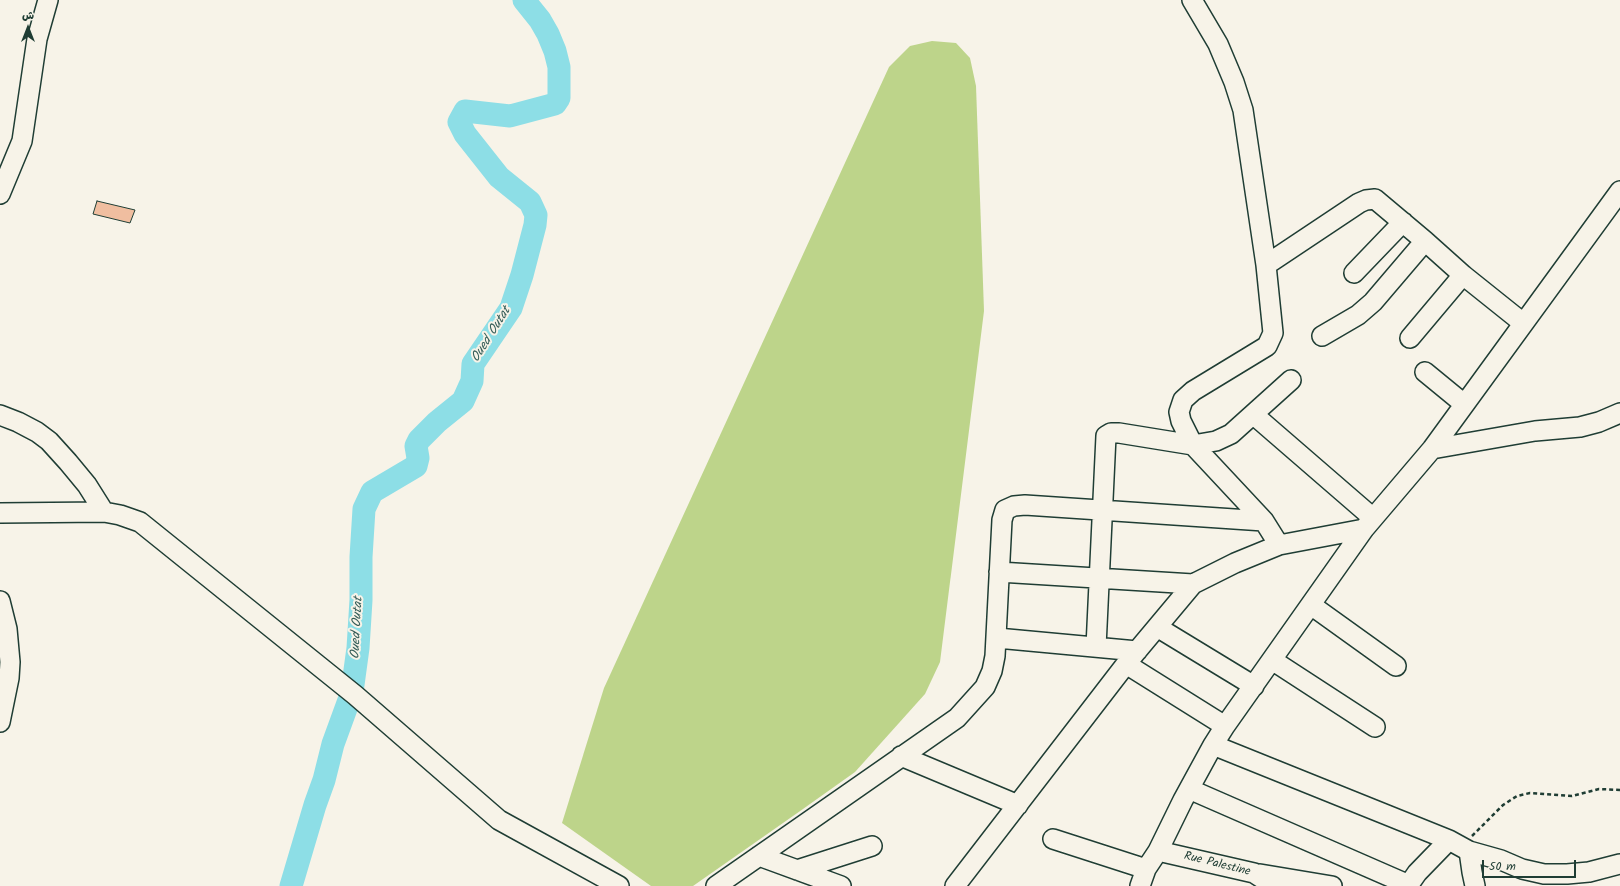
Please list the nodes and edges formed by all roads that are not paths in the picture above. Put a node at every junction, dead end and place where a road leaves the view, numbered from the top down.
1 (48, 0) edge
2 (1192, 0) edge
3 (1620, 191) edge
4 (0, 194) edge
5 (1403, 222) junction
6 (1425, 240) junction
7 (1266, 265) junction
8 (1354, 273) dead end
9 (1463, 275) junction
10 (1523, 322) junction
11 (1322, 336) dead end
12 (1410, 338) dead end
13 (1425, 372) dead end
14 (1291, 380) dead end
15 (1464, 404) junction
16 (1620, 413) edge
17 (0, 415) edge
18 (1254, 415) junction
19 (1193, 445) junction
20 (1432, 449) junction
21 (1103, 510) junction
22 (104, 512) junction
23 (0, 513) edge
24 (1264, 521) junction
25 (1369, 524) junction
26 (1279, 545) junction
27 (999, 572) junction
28 (1100, 578) junction
29 (1193, 584) junction
30 (0, 601) edge
31 (1311, 606) junction
32 (1157, 627) junction
33 (997, 638) junction
34 (1096, 647) junction
35 (1132, 658) junction
36 (1272, 660) junction
37 (1396, 666) dead end
38 (1254, 686) junction
39 (0, 722) edge
40 (1225, 726) junction
41 (1375, 727) dead end
42 (1213, 744) junction
43 (901, 756) junction
44 (1189, 790) junction
45 (1018, 805) junction
46 (1053, 839) dead end
47 (872, 846) dead end
48 (1460, 846) junction
49 (1158, 851) junction
50 (759, 856) junction
51 (1620, 864) edge
52 (797, 870) junction
53 (1254, 873) junction
54 (1143, 878) edge
55 (1599, 878) edge
56 (1567, 880) edge
57 (832, 884) edge
58 (619, 886) edge
59 (716, 886) edge
60 (955, 886) edge
61 (1274, 886) edge
62 (1332, 886) edge
63 (1409, 886) edge
64 (1475, 886) edge

1 - 4 street
2 - 7 street
3 - 10 street
5 - 6 street
5 - 7 street
5 - 8 street
6 - 9 street
6 - 11 street
7 - 19 street
9 - 10 street
9 - 12 street
10 - 15 street
13 - 15 street
14 - 18 street
15 - 20 street
16 - 20 street
17 - 22 street
18 - 19 street
18 - 25 street
19 - 21 street
19 - 24 street
20 - 25 street
21 - 24 street
21 - 27 street
21 - 28 street
22 - 23 street
22 - 58 street
24 - 26 street
25 - 26 street
25 - 31 street
26 - 29 street
27 - 28 street
27 - 33 street
28 - 29 street
28 - 34 street
29 - 32 street
30 - 39 street
31 - 36 street
31 - 37 street
32 - 35 street
32 - 38 street
33 - 34 street
33 - 43 street
34 - 35 street
35 - 40 street
35 - 45 street
36 - 38 street
36 - 41 street
38 - 40 street
40 - 42 street
42 - 44 street
42 - 48 street
43 - 45 street
43 - 50 street
44 - 49 street
44 - 63 street
45 - 60 street
46 - 54 street
47 - 52 street
48 - 56 street
48 - 63 street
48 - 64 street
49 - 53 street, Rue Palestine
49 - 54 street
50 - 52 street
50 - 59 street
51 - 55 street
52 - 57 street
53 - 61 street, Rue Palestine
53 - 62 street
55 - 56 street

